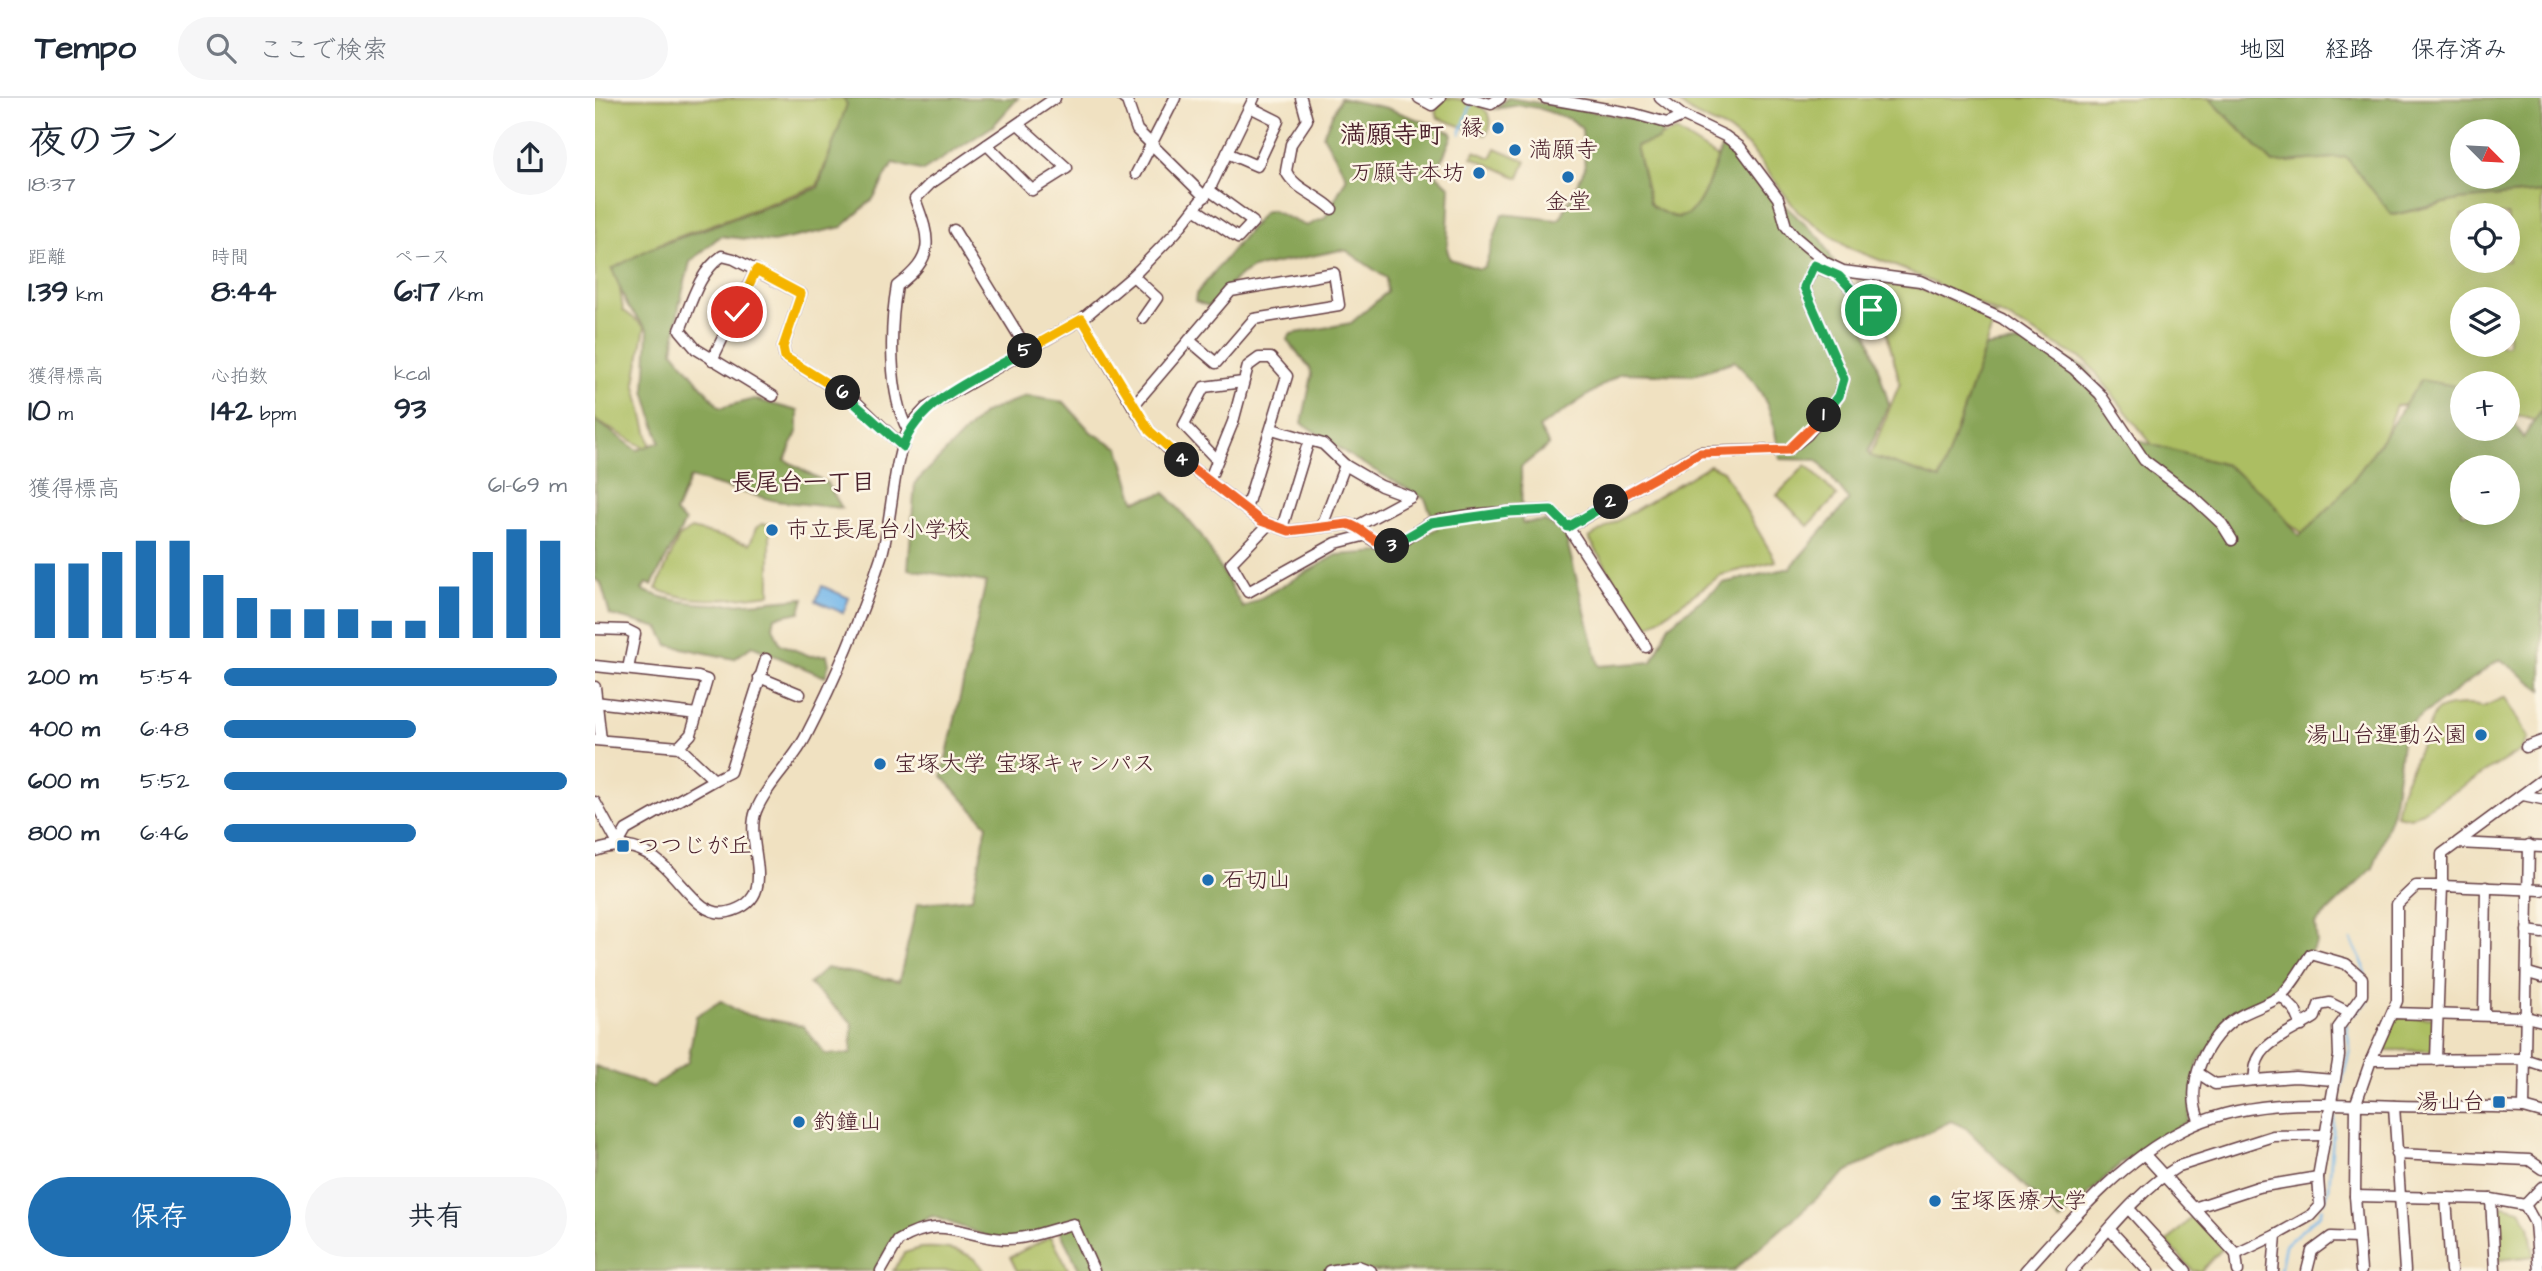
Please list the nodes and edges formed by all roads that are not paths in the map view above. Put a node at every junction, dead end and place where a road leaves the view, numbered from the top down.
1 (1055, 98) edge
2 (1123, 98) edge
3 (1175, 98) edge
4 (1301, 98) edge
5 (1419, 98) edge
6 (1440, 98) edge
7 (1469, 98) edge
8 (1500, 98) edge
9 (1545, 98) edge
10 (1660, 98) edge
11 (1252, 102) edge
12 (1683, 116) junction
13 (1019, 125) junction
14 (987, 145) junction
15 (1152, 145) junction
16 (1227, 153) junction
17 (1136, 174) dead end
18 (1207, 193) junction
19 (1195, 209) junction
20 (1332, 209) dead end
21 (954, 229) dead end
22 (756, 270) junction
23 (1133, 276) junction
24 (1871, 310) dead end
25 (1143, 318) dead end
26 (1082, 319) junction
27 (1189, 340) junction
28 (1027, 349) junction
29 (712, 360) junction
30 (1243, 382) junction
31 (773, 396) dead end
32 (1133, 406) junction
33 (1272, 429) junction
34 (908, 430) junction
35 (1309, 440) junction
36 (903, 447) junction
37 (1217, 460) junction
38 (1345, 465) junction
39 (1209, 481) junction
40 (1246, 509) junction
41 (1269, 524) junction
42 (1322, 526) junction
43 (1357, 526) junction
44 (1568, 527) junction
45 (1282, 528) junction
46 (1367, 535) junction
47 (2232, 540) dead end
48 (595, 629) edge
49 (1646, 647) dead end
50 (766, 659) dead end
51 (595, 666) edge
52 (628, 669) junction
53 (759, 677) junction
54 (595, 687) edge
55 (800, 694) dead end
56 (596, 702) edge
57 (697, 714) junction
58 (598, 740) edge
59 (2542, 741) edge
60 (679, 747) junction
61 (2526, 747) dead end
62 (714, 780) junction
63 (2542, 780) edge
64 (2523, 796) junction
65 (2542, 799) edge
66 (595, 802) edge
67 (2457, 842) junction
68 (618, 844) junction
69 (2529, 845) junction
70 (2542, 847) edge
71 (595, 851) edge
72 (2442, 886) junction
73 (2486, 887) junction
74 (2527, 888) junction
75 (2542, 890) edge
76 (2527, 931) junction
77 (2542, 933) edge
78 (2528, 973) junction
79 (2542, 977) edge
80 (2280, 996) junction
81 (2348, 1012) junction
82 (2393, 1013) junction
83 (2438, 1015) junction
84 (2484, 1015) junction
85 (2526, 1017) junction
86 (2542, 1021) edge
87 (2302, 1026) junction
88 (2436, 1059) junction
89 (2524, 1059) junction
90 (2371, 1060) junction
91 (2542, 1065) edge
92 (2198, 1073) junction
93 (2255, 1080) junction
94 (2334, 1080) junction
95 (2334, 1103) junction
96 (2355, 1103) junction
97 (2394, 1106) junction
98 (2524, 1108) junction
99 (2542, 1113) edge
100 (2200, 1122) junction
101 (2323, 1135) junction
102 (2144, 1154) junction
103 (2396, 1154) junction
104 (2542, 1168) edge
105 (2165, 1174) junction
106 (2318, 1177) junction
107 (2542, 1187) edge
108 (2355, 1196) junction
109 (2398, 1198) junction
110 (2446, 1198) junction
111 (2491, 1199) junction
112 (2525, 1205) junction
113 (2194, 1208) junction
114 (2129, 1209) junction
115 (2110, 1230) junction
116 (2276, 1235) junction
117 (2358, 1238) junction
118 (2236, 1254) junction
119 (2146, 1270) edge
120 (2184, 1270) edge
121 (881, 1271) edge
122 (1094, 1271) edge
123 (1329, 1271) edge
124 (1371, 1271) edge
125 (2025, 1271) edge
126 (2072, 1271) edge
127 (2238, 1271) edge
128 (2273, 1271) edge
129 (2307, 1271) edge
130 (2361, 1271) edge
131 (2405, 1271) edge
132 (2451, 1271) edge
133 (2495, 1271) edge
134 (2539, 1271) edge

1 - 13 street
2 - 15 street
3 - 15 street
4 - 20 street
5 - 6 street
7 - 8 street
9 - 12 street
10 - 12 street
11 - 16 street
11 - 16 street
12 - 47 street
13 - 14 street
13 - 14 street
14 - 34 street
15 - 17 street
15 - 18 street
16 - 18 street
18 - 19 street
18 - 19 street
19 - 23 street
21 - 28 street
22 - 29 street
22 - 29 street
22 - 36 street
23 - 25 street
23 - 26 street
24 - 44 street
26 - 28 street
26 - 32 street
27 - 27 street
27 - 32 street
28 - 34 street
29 - 31 street
30 - 33 street
30 - 37 street
30 - 37 street
32 - 39 street
33 - 35 street
33 - 40 street
34 - 36 street
35 - 38 street
35 - 45 street
36 - 68 street
37 - 39 street
38 - 42 street
38 - 43 street
39 - 40 street
40 - 41 street
41 - 45 street
41 - 46 street
42 - 43 street
42 - 45 street
43 - 46 street
44 - 46 street
44 - 49 street
48 - 52 street
50 - 53 street
51 - 52 street
52 - 57 street
53 - 55 street
53 - 62 street
54 - 56 street
56 - 57 street
56 - 58 street
57 - 60 street
58 - 60 street
59 - 61 street
60 - 62 street
62 - 68 street
63 - 64 street
64 - 65 street
64 - 67 street
66 - 68 street
67 - 69 street
67 - 72 street
68 - 71 street
69 - 70 street
69 - 74 street
72 - 73 street
72 - 82 street
72 - 83 street
73 - 74 street
73 - 84 street
74 - 75 street
74 - 76 street
76 - 77 street
76 - 78 street
78 - 79 street
78 - 85 street
80 - 81 street
80 - 87 street
80 - 92 street
81 - 87 street
81 - 94 street
82 - 83 street
82 - 90 street
83 - 84 street
83 - 88 street
84 - 85 street
85 - 86 street
85 - 89 street
87 - 93 street
88 - 89 street
88 - 90 street
89 - 91 street
89 - 98 street
90 - 96 street
92 - 93 street
92 - 100 street
93 - 94 street
94 - 95 street
95 - 96 street
95 - 100 street
95 - 101 street
96 - 97 street
96 - 108 street
97 - 98 street
97 - 103 street
98 - 99 street
100 - 102 street
101 - 105 street
101 - 106 street
102 - 105 street
102 - 125 street
103 - 104 street
103 - 109 street
105 - 113 street
105 - 114 street
106 - 113 street
106 - 116 street
107 - 112 street
108 - 109 street
108 - 117 street
109 - 110 street
109 - 131 street
110 - 111 street
110 - 132 street
111 - 112 street
111 - 133 street
112 - 134 street
113 - 118 street
114 - 115 street
114 - 120 street
115 - 119 street
115 - 126 street
116 - 118 street
116 - 128 street
117 - 129 street
117 - 130 street
118 - 127 street
121 - 122 street
123 - 124 street

